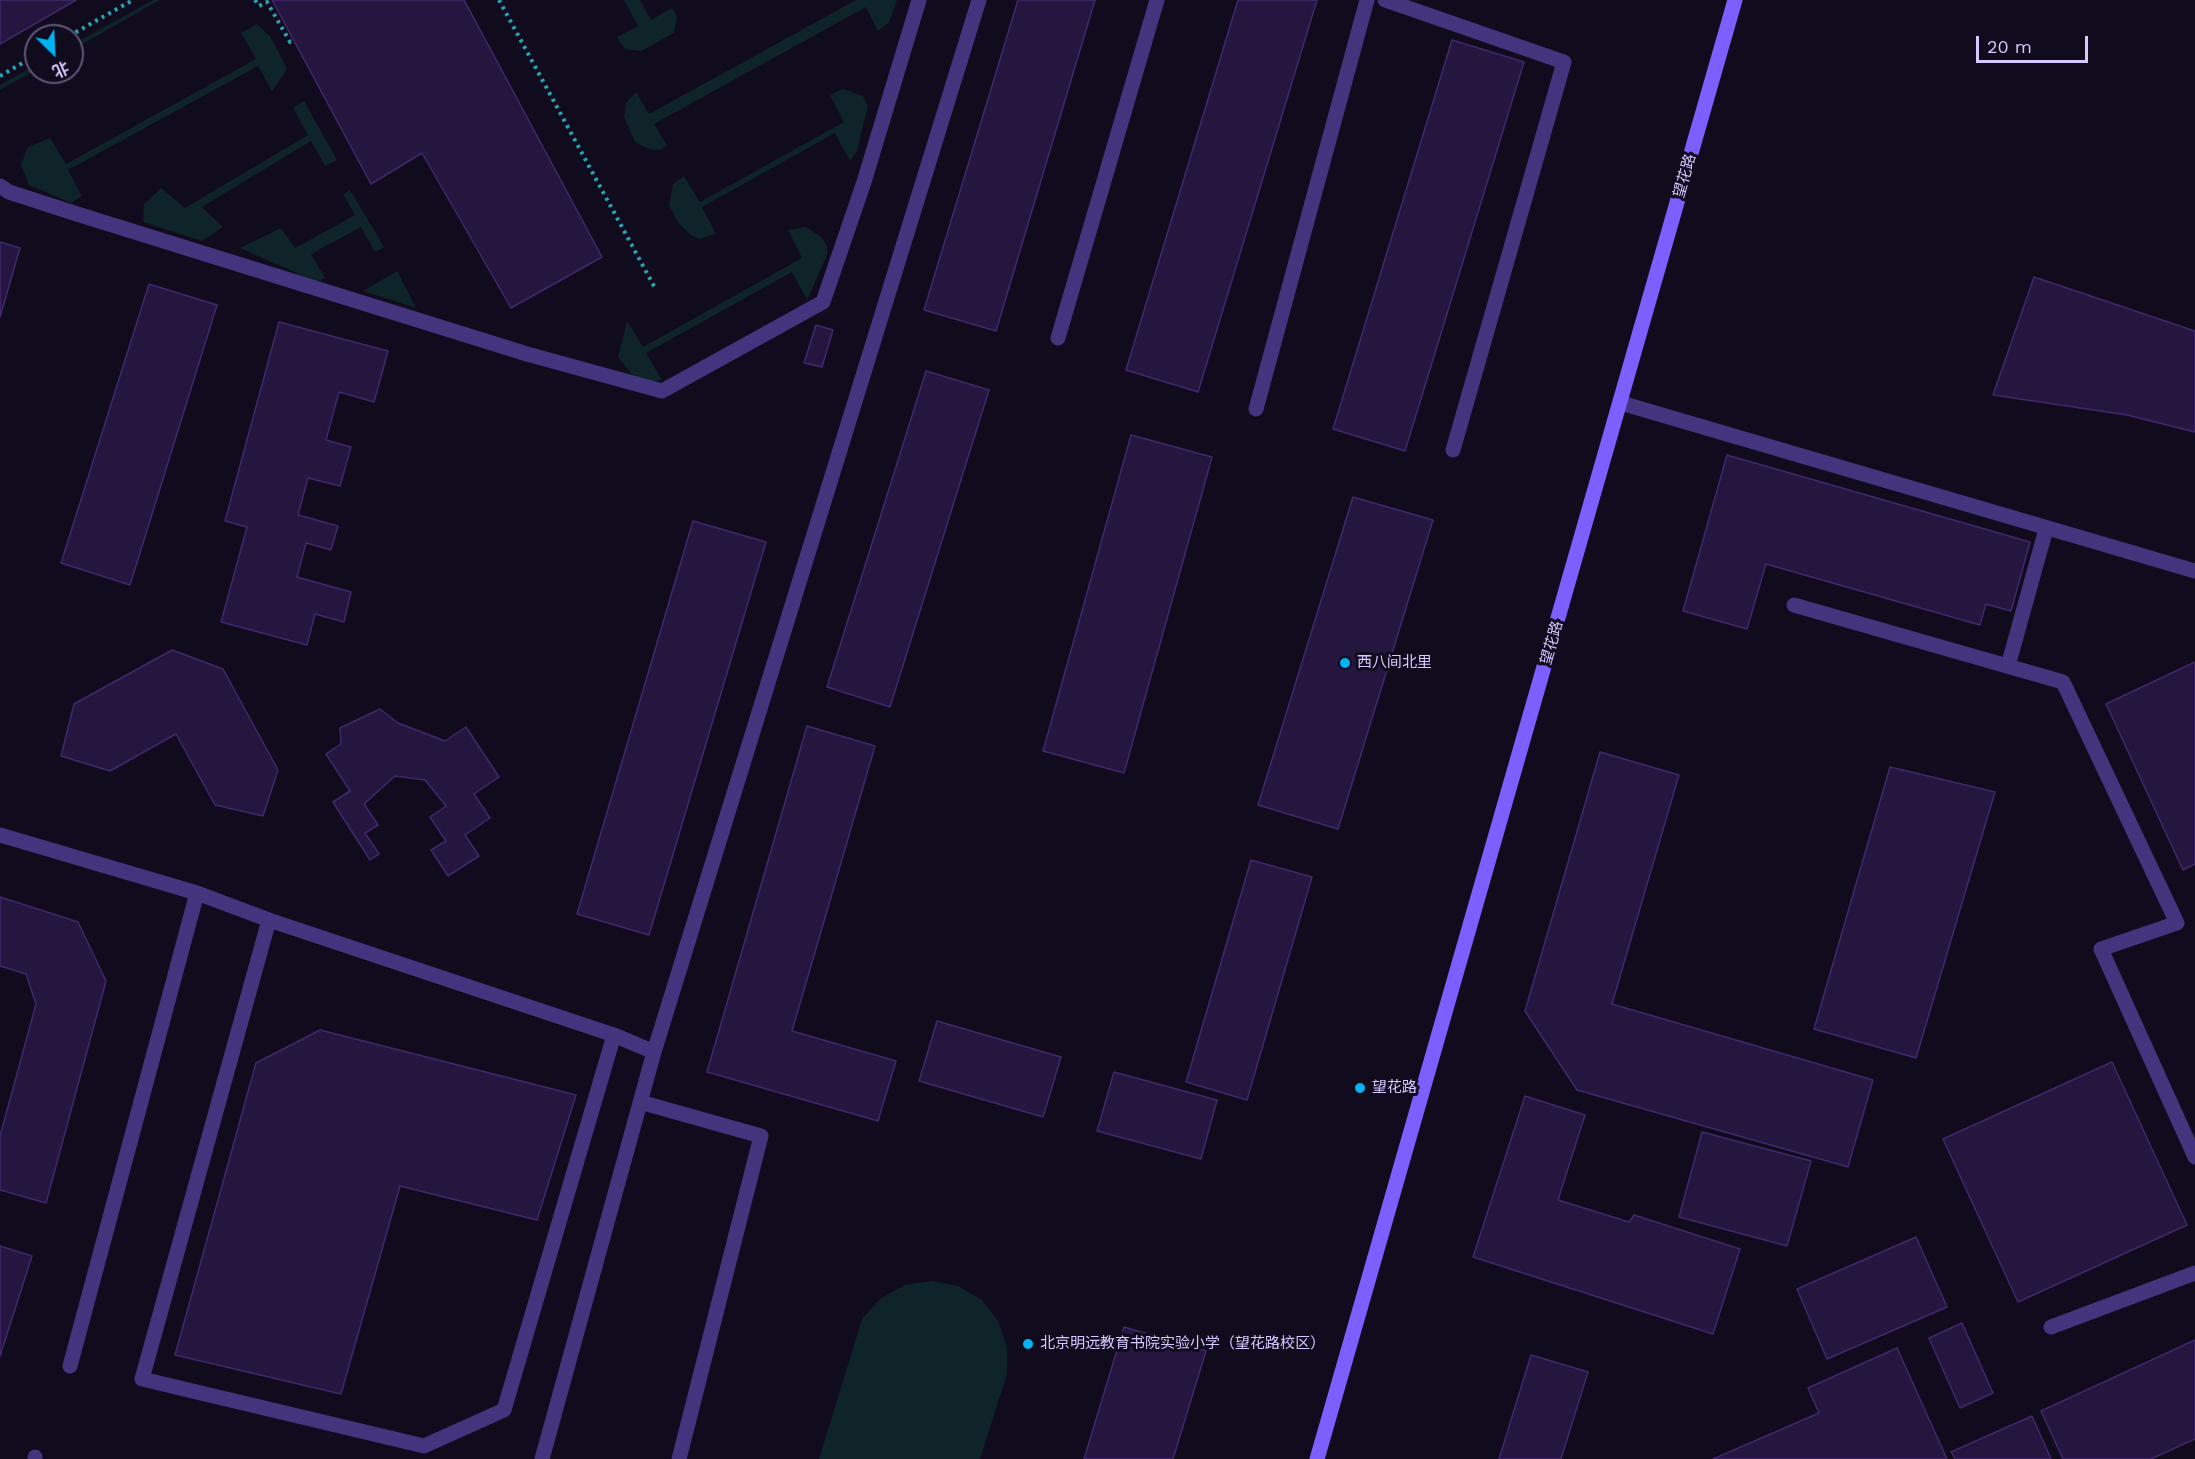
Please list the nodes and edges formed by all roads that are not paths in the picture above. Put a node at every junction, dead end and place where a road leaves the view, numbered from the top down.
1 (920, 0) edge
2 (978, 0) edge
3 (1157, 0) edge
4 (1367, 0) edge
5 (1385, 0) edge
6 (1735, 0) edge
7 (0, 186) edge
8 (1058, 338) dead end
9 (1621, 403) junction
10 (1256, 409) dead end
11 (1453, 450) dead end
12 (2046, 529) junction
13 (2195, 571) edge
14 (1794, 605) dead end
15 (2008, 666) junction
16 (0, 835) edge
17 (197, 893) junction
18 (269, 920) junction
19 (614, 1035) junction
20 (654, 1052) junction
21 (640, 1101) junction
22 (2195, 1157) edge
23 (2195, 1273) edge
24 (2051, 1327) dead end
25 (70, 1366) dead end
26 (542, 1459) edge
27 (679, 1459) edge
28 (1317, 1459) edge

1 - 7 street
2 - 20 street
3 - 8 street
4 - 10 street
5 - 11 street
6 - 9 street, 望花路
9 - 12 street
9 - 28 street, 望花路
12 - 13 street
12 - 15 street
14 - 15 street
15 - 22 street
16 - 17 street
17 - 18 street
17 - 25 street
18 - 19 street
18 - 19 street
19 - 20 street
20 - 21 street
21 - 26 street
21 - 27 street
23 - 24 street

